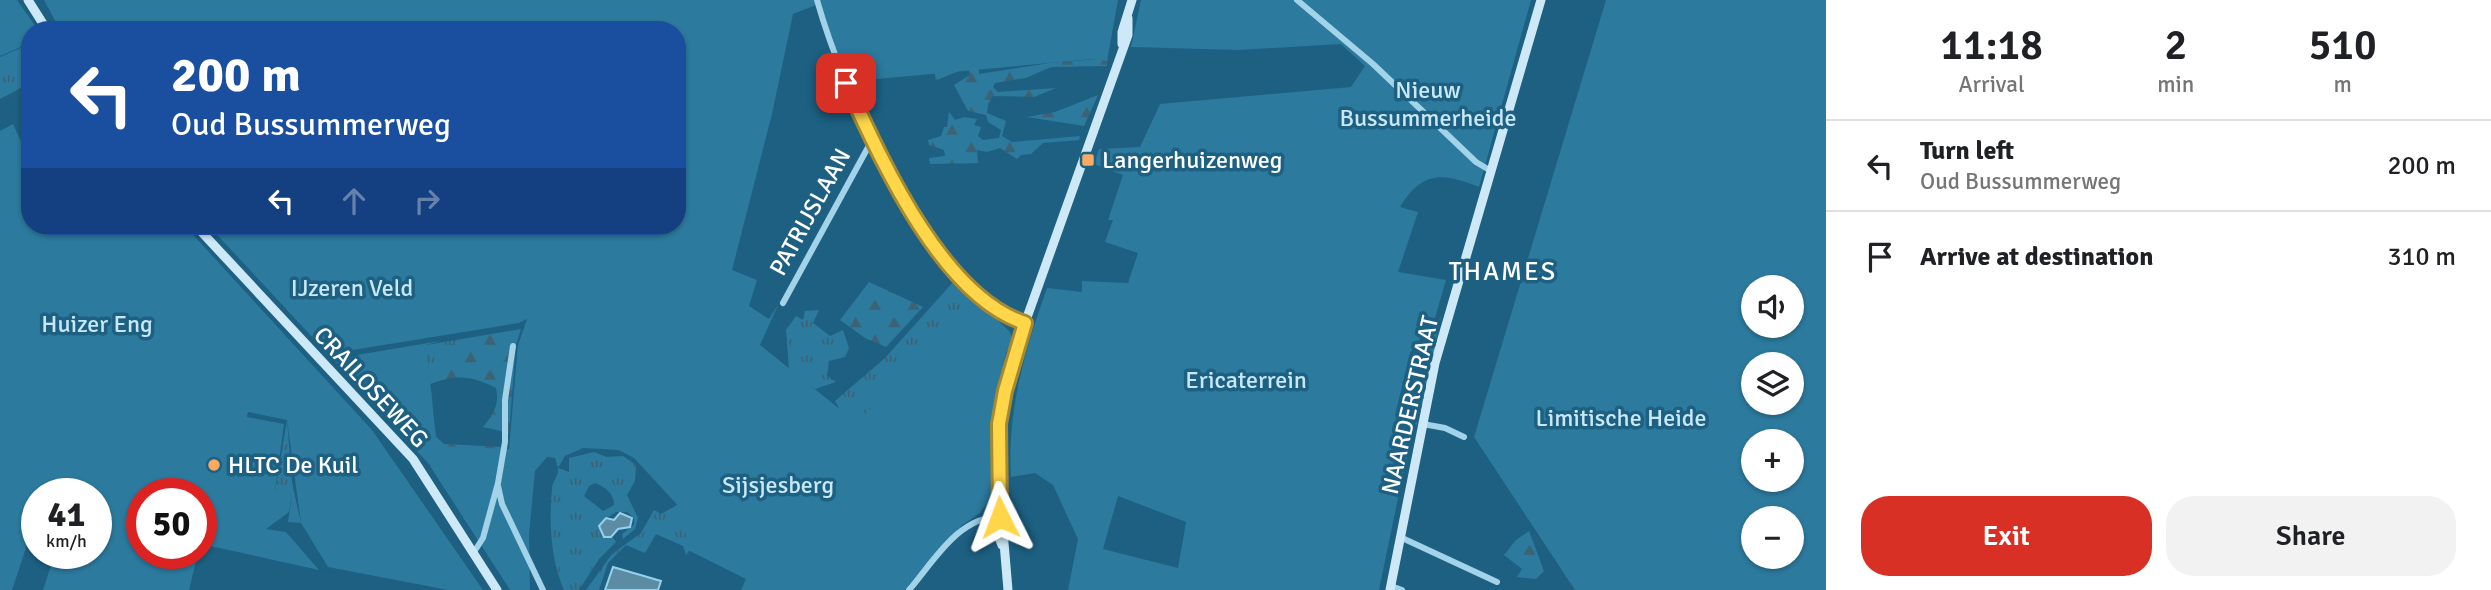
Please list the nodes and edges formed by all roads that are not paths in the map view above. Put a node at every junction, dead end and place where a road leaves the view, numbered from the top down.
1 (28, 0) edge
2 (817, 0) edge
3 (1132, 0) edge
4 (1297, 0) edge
5 (1541, 0) edge
6 (41, 21) edge
7 (872, 140) junction
8 (1491, 171) junction
9 (204, 235) edge
10 (783, 303) dead end
11 (1025, 323) junction
12 (513, 346) dead end
13 (1423, 424) junction
14 (1464, 437) dead end
15 (498, 483) junction
16 (996, 517) junction
17 (1400, 537) junction
18 (474, 552) junction
19 (1497, 582) dead end
20 (1391, 588) edge
21 (497, 590) edge
22 (543, 590) edge
23 (909, 590) edge
24 (1008, 590) edge
25 (1402, 590) edge

1 - 6 main road
2 - 7 street
3 - 11 main road
4 - 8 street
5 - 8 main road, NAARDERSTRAAT
7 - 10 street, PATRIJSLAAN
7 - 11 street
8 - 13 main road, NAARDERSTRAAT
9 - 18 main road, CRAILOSEWEG
11 - 16 main road
12 - 15 street
13 - 14 street
13 - 17 main road, NAARDERSTRAAT
15 - 18 street
15 - 22 street
16 - 23 street
16 - 24 main road
17 - 19 street
17 - 20 main road, NAARDERSTRAAT
18 - 21 main road, CRAILOSEWEG
20 - 25 street

